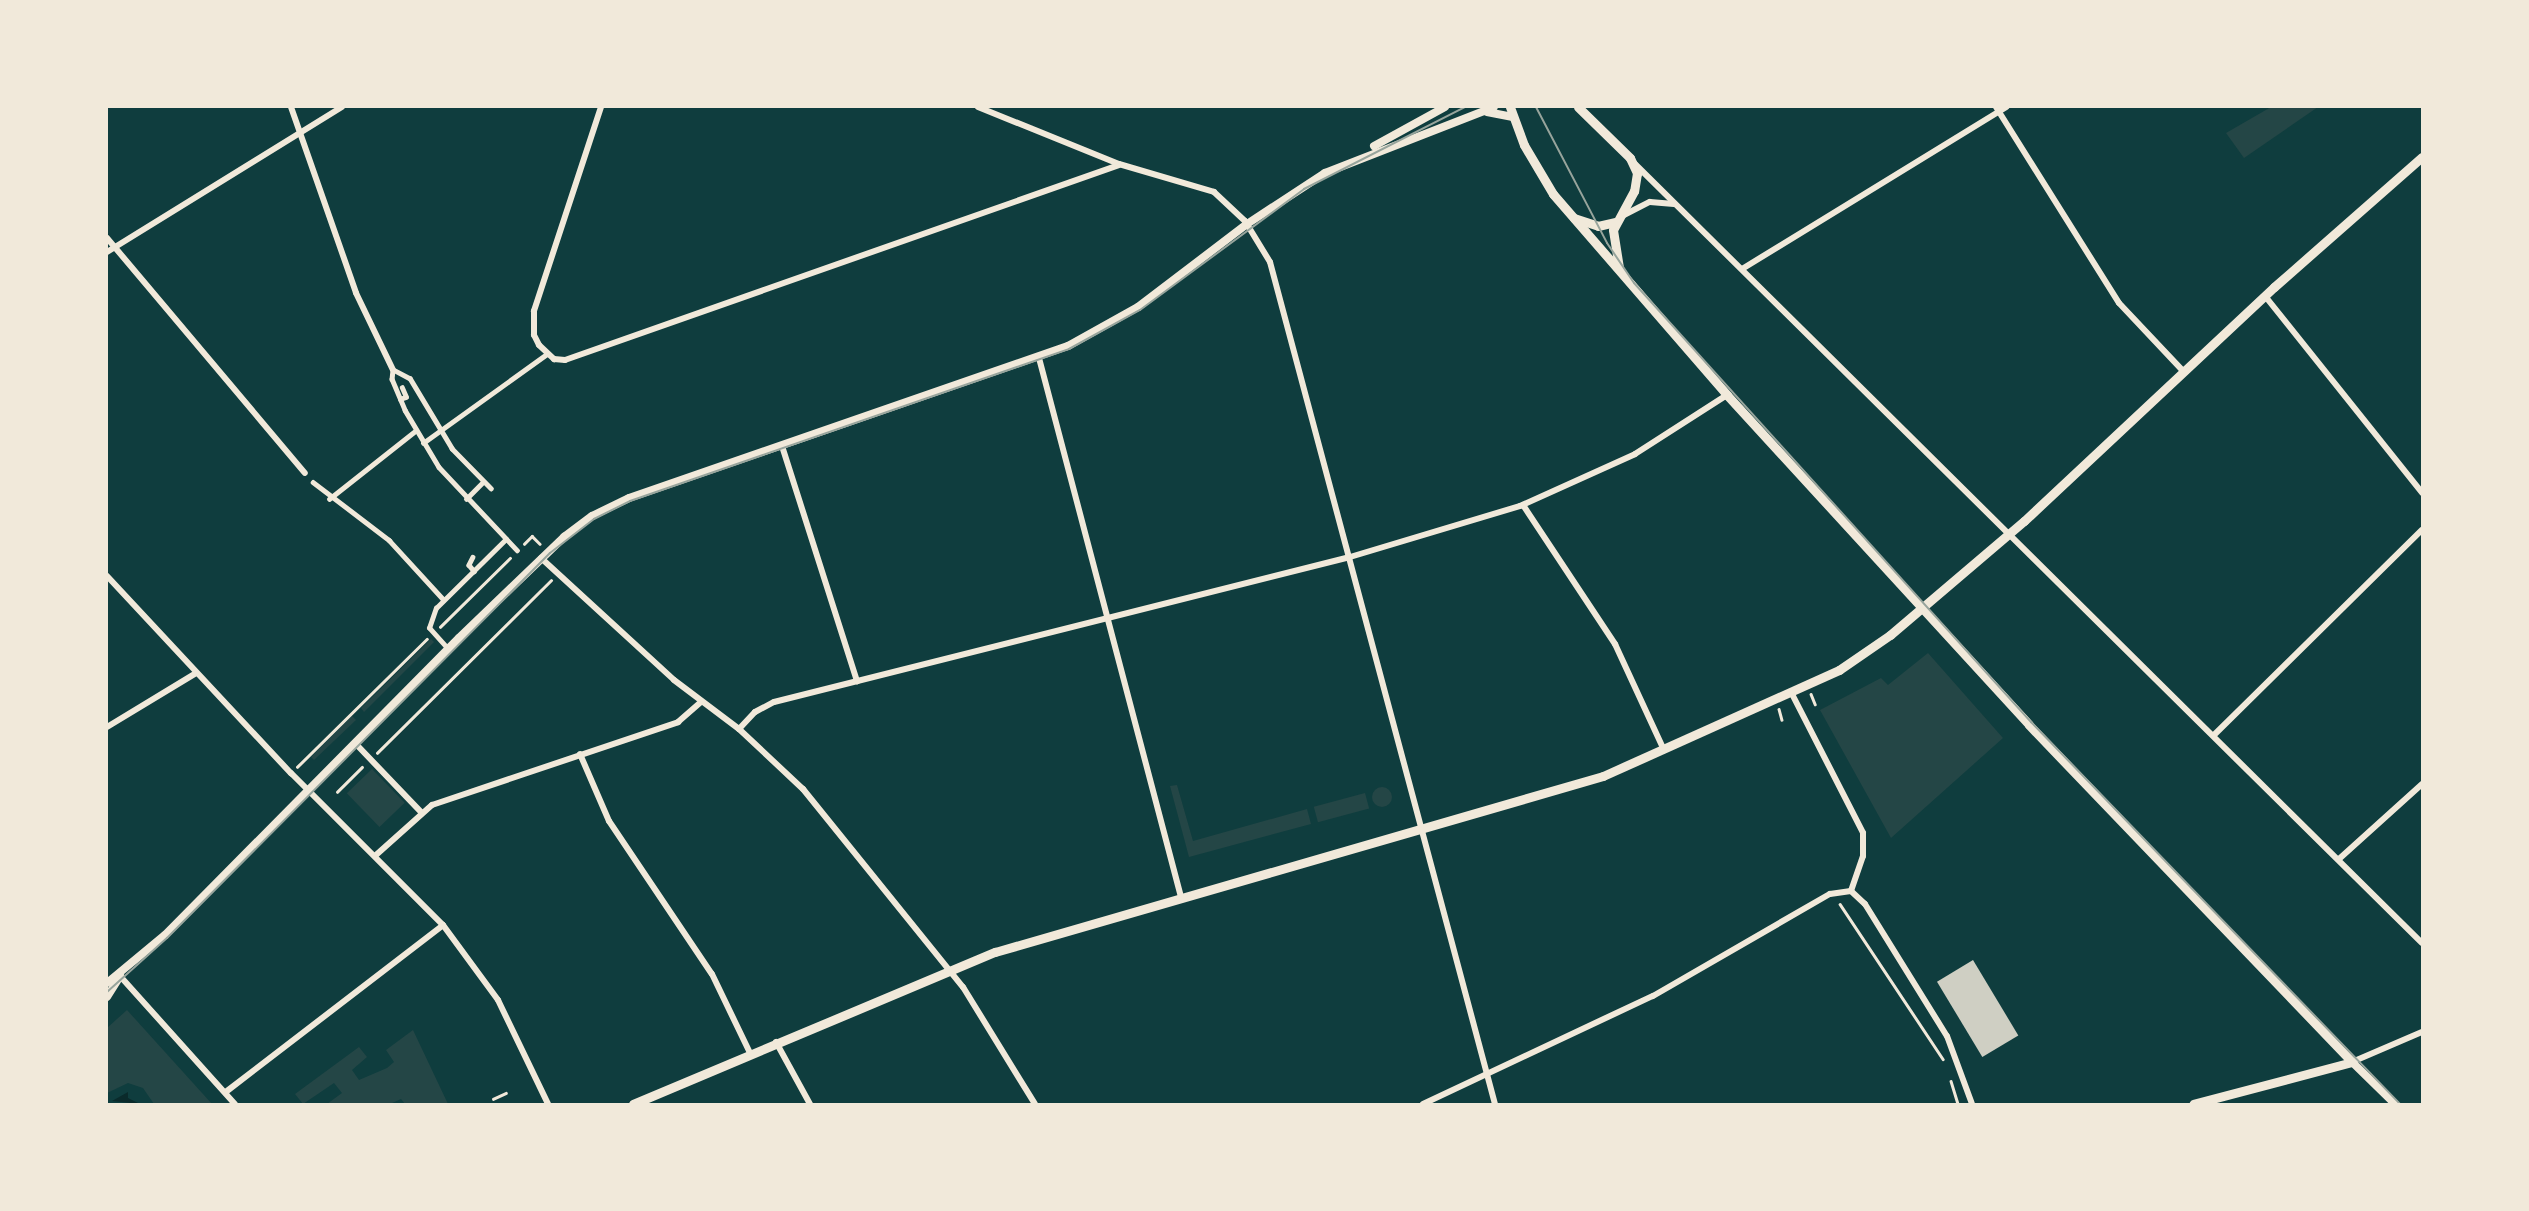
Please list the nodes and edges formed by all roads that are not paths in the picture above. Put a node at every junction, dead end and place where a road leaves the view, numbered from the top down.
1 (291, 107) edge
2 (342, 107) edge
3 (601, 107) edge
4 (978, 107) edge
5 (1445, 107) edge
6 (1494, 107) edge
7 (1510, 107) edge
8 (1578, 107) edge
9 (2006, 107) edge
10 (1997, 109) edge
11 (1484, 112) junction
12 (1513, 117) junction
13 (300, 129) junction
14 (2422, 157) edge
15 (1630, 158) junction
16 (1353, 160) junction
17 (1119, 164) junction
18 (1679, 206) junction
19 (1572, 217) junction
20 (1617, 221) junction
21 (1247, 224) junction
22 (107, 238) edge
23 (110, 250) edge
24 (1742, 269) junction
25 (1623, 275) junction
26 (2265, 296) junction
27 (547, 354) junction
28 (1039, 358) junction
29 (393, 370) junction
30 (2184, 372) junction
31 (402, 388) dead end
32 (1727, 395) junction
33 (400, 399) junction
34 (415, 430) junction
35 (439, 432) junction
36 (423, 443) junction
37 (782, 446) junction
38 (305, 473) dead end
39 (313, 482) dead end
40 (483, 484) junction
41 (490, 491) dead end
42 (2422, 493) edge
43 (329, 499) junction
44 (466, 499) junction
45 (1523, 505) junction
46 (2422, 530) edge
47 (2010, 532) junction
48 (506, 539) junction
49 (517, 550) road end
50 (1350, 557) junction
51 (541, 558) junction
52 (473, 560) dead end
53 (474, 570) junction
54 (107, 576) edge
55 (444, 600) junction
56 (1921, 609) junction
57 (1110, 615) junction
58 (448, 649) junction
59 (196, 673) junction
60 (858, 681) junction
61 (1791, 692) junction
62 (701, 702) junction
63 (107, 727) edge
64 (739, 729) junction
65 (2214, 735) junction
66 (355, 743) junction
67 (1664, 750) junction
68 (580, 754) junction
69 (2422, 784) edge
70 (309, 789) junction
71 (421, 812) junction
72 (1423, 829) junction
73 (376, 855) junction
74 (2339, 859) junction
75 (1851, 891) junction
76 (1181, 897) junction
77 (443, 925) junction
78 (2422, 943) edge
79 (949, 969) junction
80 (120, 976) junction
81 (107, 983) edge
82 (107, 997) edge
83 (2422, 1031) edge
84 (776, 1042) junction
85 (750, 1053) junction
86 (2352, 1062) junction
87 (1486, 1072) junction
88 (227, 1091) junction
89 (235, 1104) edge
90 (548, 1104) edge
91 (633, 1104) edge
92 (810, 1104) edge
93 (1035, 1104) edge
94 (1423, 1104) edge
95 (1495, 1104) edge
96 (1972, 1104) edge
97 (2195, 1104) edge
98 (2395, 1104) edge

1 - 13 street
2 - 13 street
3 - 27 street
4 - 17 street
5 - 16 street
6 - 11 street
7 - 12 main road
8 - 15 main road
9 - 10 street
10 - 24 street
10 - 30 street
11 - 12 street
11 - 16 street
12 - 19 main road
13 - 23 street
13 - 29 street
14 - 26 main road
15 - 18 street
15 - 20 main road
16 - 21 street
17 - 21 street
17 - 27 street
18 - 20 street
18 - 24 street
19 - 20 main road
19 - 25 main road
20 - 25 main road
21 - 28 street
21 - 50 street
22 - 23 street
23 - 38 street
24 - 47 street
25 - 32 main road
26 - 30 main road
26 - 42 street
27 - 35 street
28 - 37 street
28 - 57 street
29 - 33 street
29 - 35 street
30 - 47 main road
31 - 33 street
32 - 45 street
32 - 56 main road
33 - 34 street
34 - 36 street
34 - 43 street
35 - 36 street
35 - 40 street
36 - 44 street
37 - 51 street
37 - 60 street
39 - 43 street
40 - 41 street
40 - 44 street
43 - 55 street
44 - 48 street
45 - 50 street
45 - 67 street
46 - 65 street
47 - 56 main road
47 - 65 street
48 - 49 street
48 - 53 street
50 - 57 street
50 - 72 street
51 - 58 street
51 - 62 street
52 - 53 street
53 - 55 street
54 - 59 street
55 - 58 street
56 - 61 main road
56 - 86 main road
57 - 60 street
57 - 76 street
58 - 66 street
59 - 63 street
59 - 70 street
60 - 64 street
61 - 67 main road
61 - 75 street
62 - 64 street
62 - 68 street
64 - 79 street
65 - 74 street
66 - 70 street
66 - 71 street
67 - 72 main road
68 - 71 street
68 - 85 street
69 - 74 street
70 - 73 street
70 - 80 street
71 - 73 street
72 - 76 main road
72 - 87 street
73 - 77 street
74 - 78 street
75 - 87 street
75 - 96 street
76 - 79 main road
77 - 88 street
77 - 90 street
79 - 84 main road
79 - 93 street
80 - 81 street
80 - 82 street
80 - 88 street
83 - 86 street
84 - 85 main road
84 - 92 street
85 - 91 main road
86 - 97 main road
86 - 98 street
87 - 94 street
87 - 95 street
88 - 89 street

